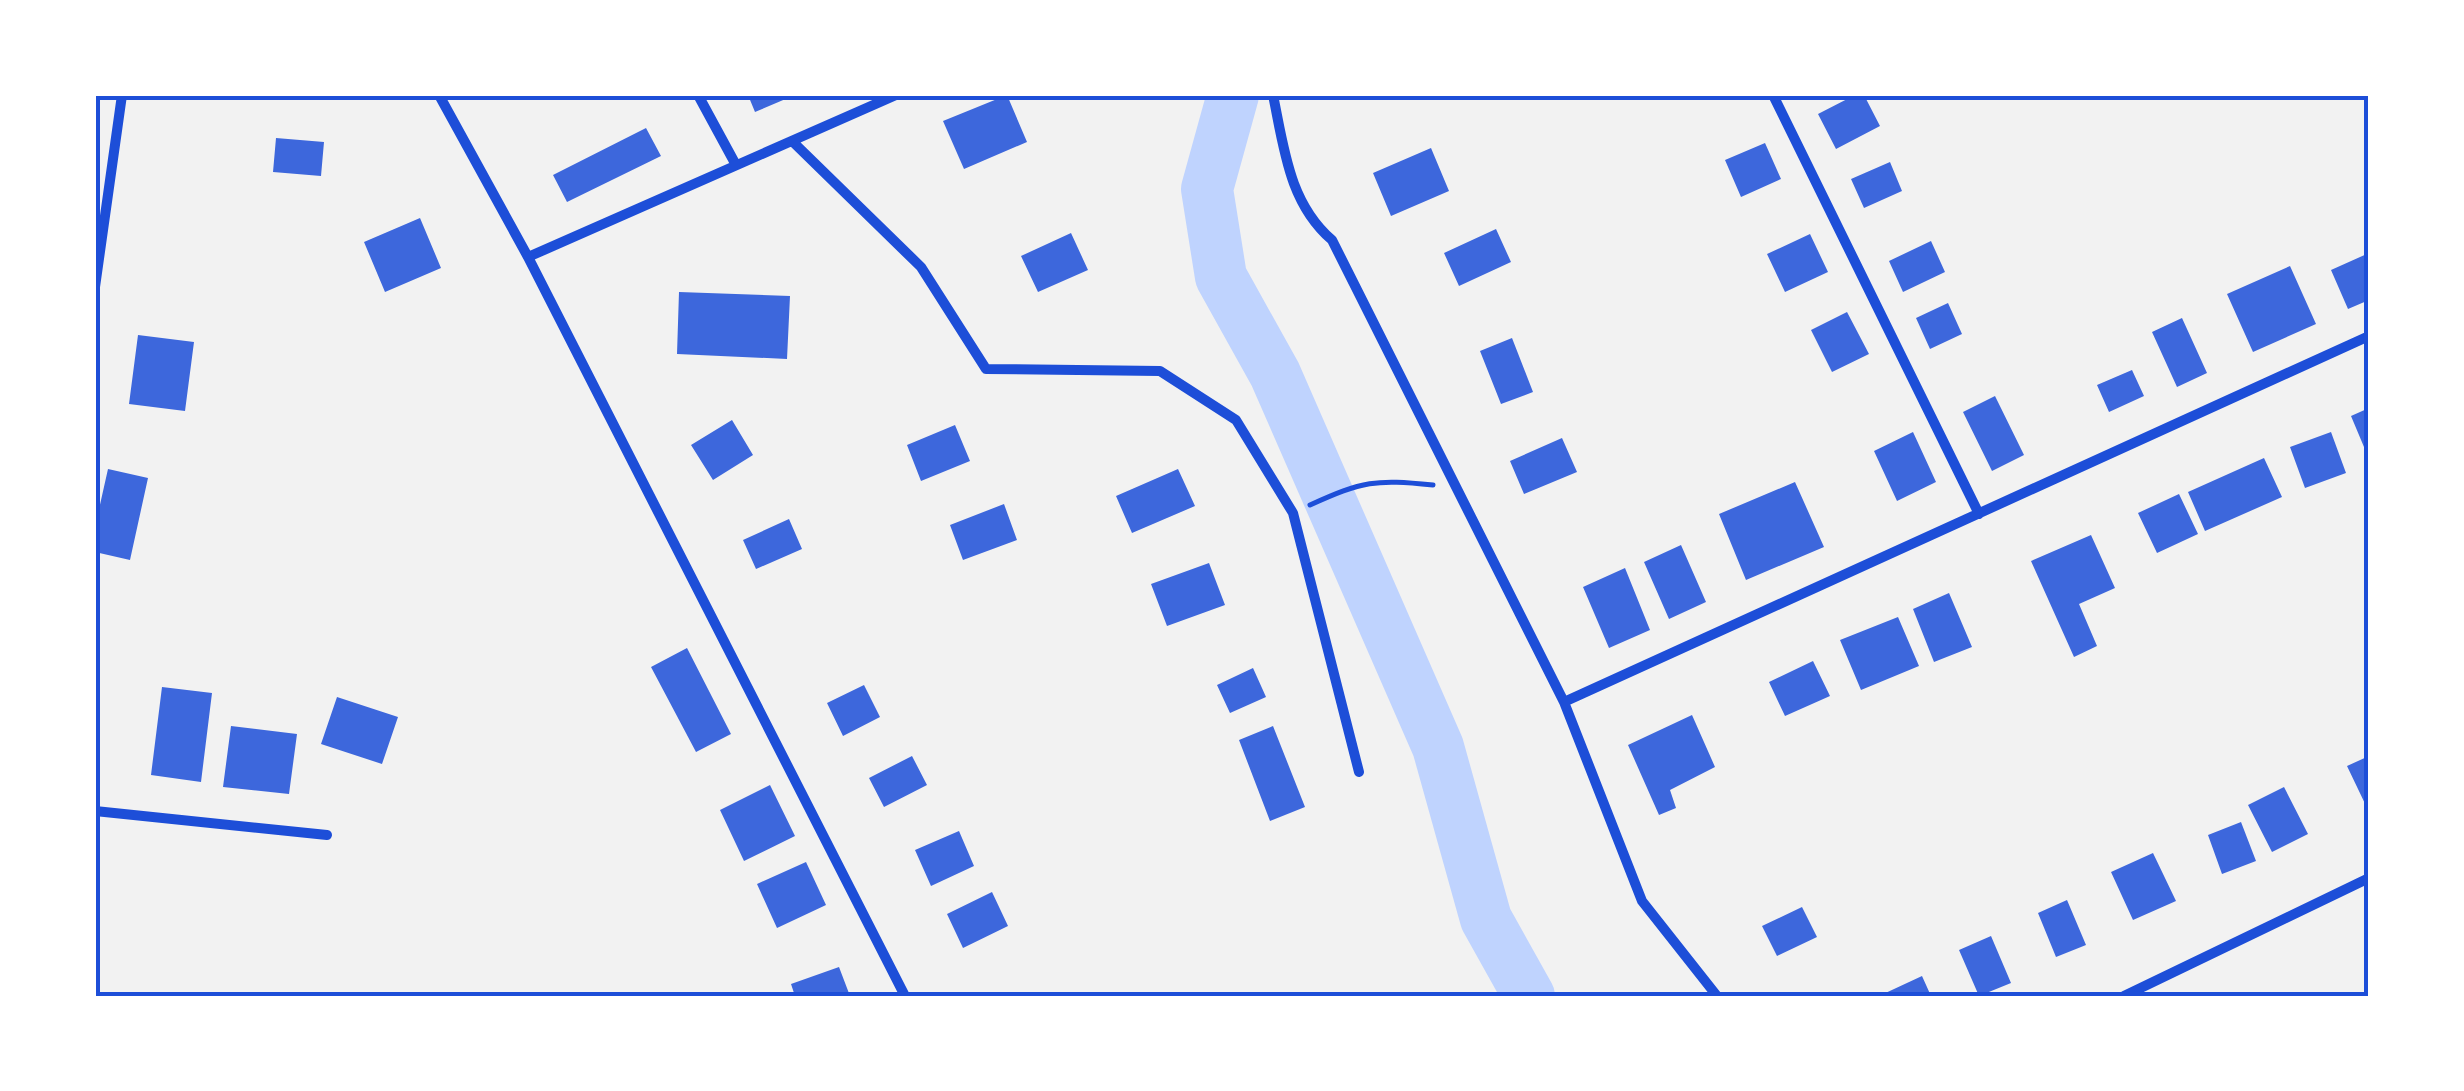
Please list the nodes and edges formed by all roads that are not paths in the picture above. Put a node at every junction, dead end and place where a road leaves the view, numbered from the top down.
1 (122, 95) edge
2 (439, 95) edge
3 (698, 95) edge
4 (896, 95) edge
5 (1273, 95) edge
6 (1773, 95) edge
7 (792, 141) junction
8 (736, 165) junction
9 (528, 257) junction
10 (95, 287) edge
11 (2369, 336) edge
12 (1979, 514) junction
13 (1564, 702) junction
14 (1359, 772) dead end
15 (95, 811) edge
16 (327, 835) dead end
17 (2369, 878) edge
18 (905, 996) edge
19 (1717, 996) edge
20 (2124, 996) edge

1 - 10 street
2 - 9 street
3 - 8 street
4 - 7 street
5 - 13 street
6 - 12 street
7 - 8 street
7 - 14 street
8 - 9 street
9 - 18 street
11 - 12 street
12 - 13 street
13 - 19 street
15 - 16 street
17 - 20 street

